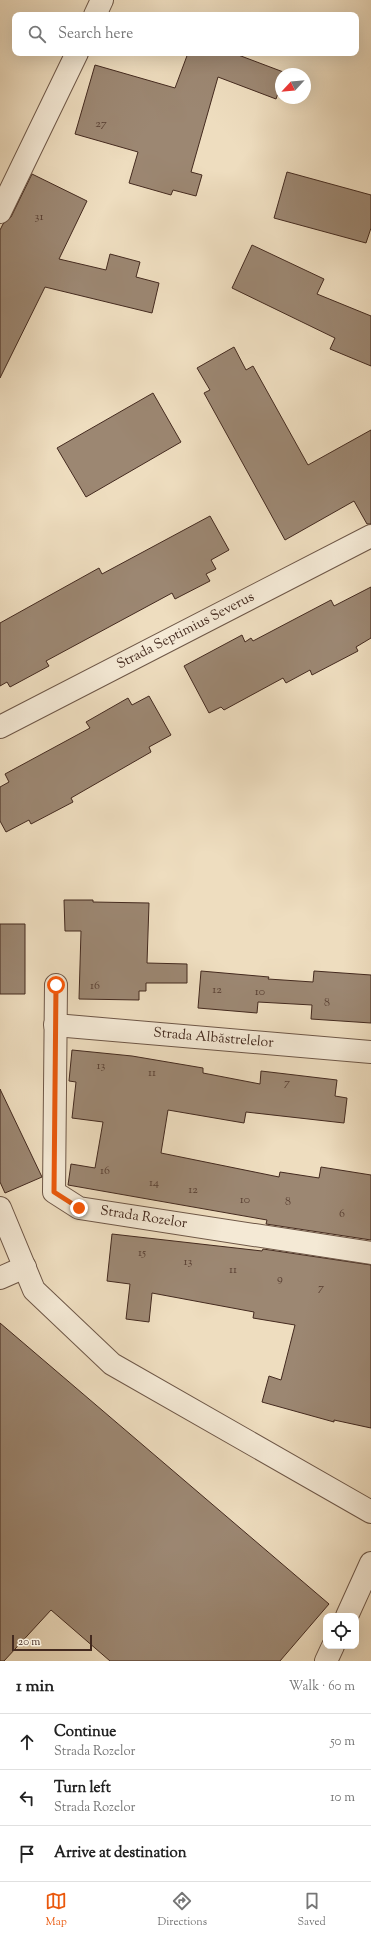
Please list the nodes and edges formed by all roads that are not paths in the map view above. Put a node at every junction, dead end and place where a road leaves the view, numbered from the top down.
1 (102, 0) edge
2 (96, 12) edge
3 (76, 56) edge
4 (0, 212) edge
5 (371, 536) edge
6 (0, 727) edge
7 (56, 985) dead end
8 (55, 1025) junction
9 (371, 1052) edge
10 (0, 1208) edge
11 (371, 1253) edge
12 (25, 1267) junction
13 (0, 1278) edge
14 (371, 1512) edge
15 (371, 1564) edge
16 (348, 1613) edge
17 (332, 1649) edge
18 (326, 1661) edge

1 - 2 street
3 - 4 street
5 - 6 street, Strada Septimius Severus
7 - 8 street, Strada Rozelor
8 - 9 street, Strada Albăstrelelor
8 - 11 street, Strada Rozelor
10 - 12 street
12 - 13 street
12 - 14 street
15 - 16 street
17 - 18 street

